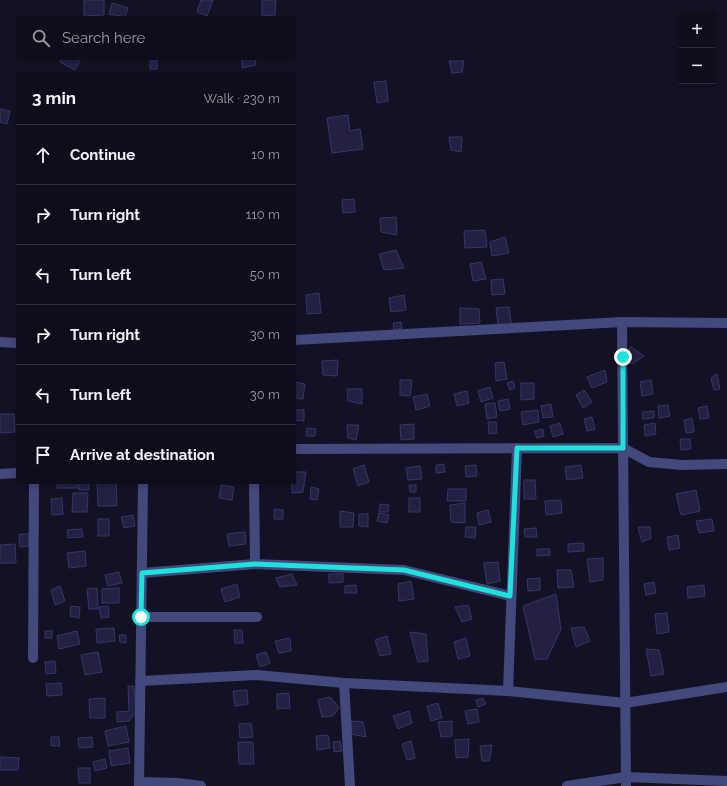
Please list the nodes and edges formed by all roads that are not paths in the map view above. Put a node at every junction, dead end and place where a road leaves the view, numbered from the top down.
1 (622, 322) junction
2 (727, 323) edge
3 (296, 340) edge
4 (0, 342) edge
5 (16, 343) edge
6 (517, 448) junction
7 (623, 448) junction
8 (296, 449) edge
9 (727, 464) edge
10 (16, 473) edge
11 (0, 474) edge
12 (34, 484) edge
13 (143, 484) edge
14 (254, 484) edge
15 (255, 564) junction
16 (142, 573) junction
17 (510, 596) junction
18 (141, 617) junction
19 (257, 617) dead end
20 (33, 658) dead end
21 (140, 682) junction
22 (344, 683) junction
23 (727, 688) edge
24 (508, 691) junction
25 (625, 703) junction
26 (727, 781) edge
27 (626, 782) edge
28 (139, 784) edge
29 (200, 786) edge
30 (350, 786) edge
31 (567, 786) edge

1 - 2 street
1 - 3 street
1 - 7 street
4 - 5 street
6 - 7 street
6 - 8 street
6 - 17 street
7 - 9 street
7 - 25 street
10 - 11 street
12 - 20 street
13 - 16 street
14 - 15 street
15 - 16 street
15 - 17 street
16 - 18 street
17 - 24 street
18 - 19 street
18 - 21 street
21 - 22 street
21 - 28 street
22 - 24 street
22 - 30 street
23 - 25 street
24 - 25 street
25 - 27 street
26 - 27 street
27 - 31 street
28 - 29 street

